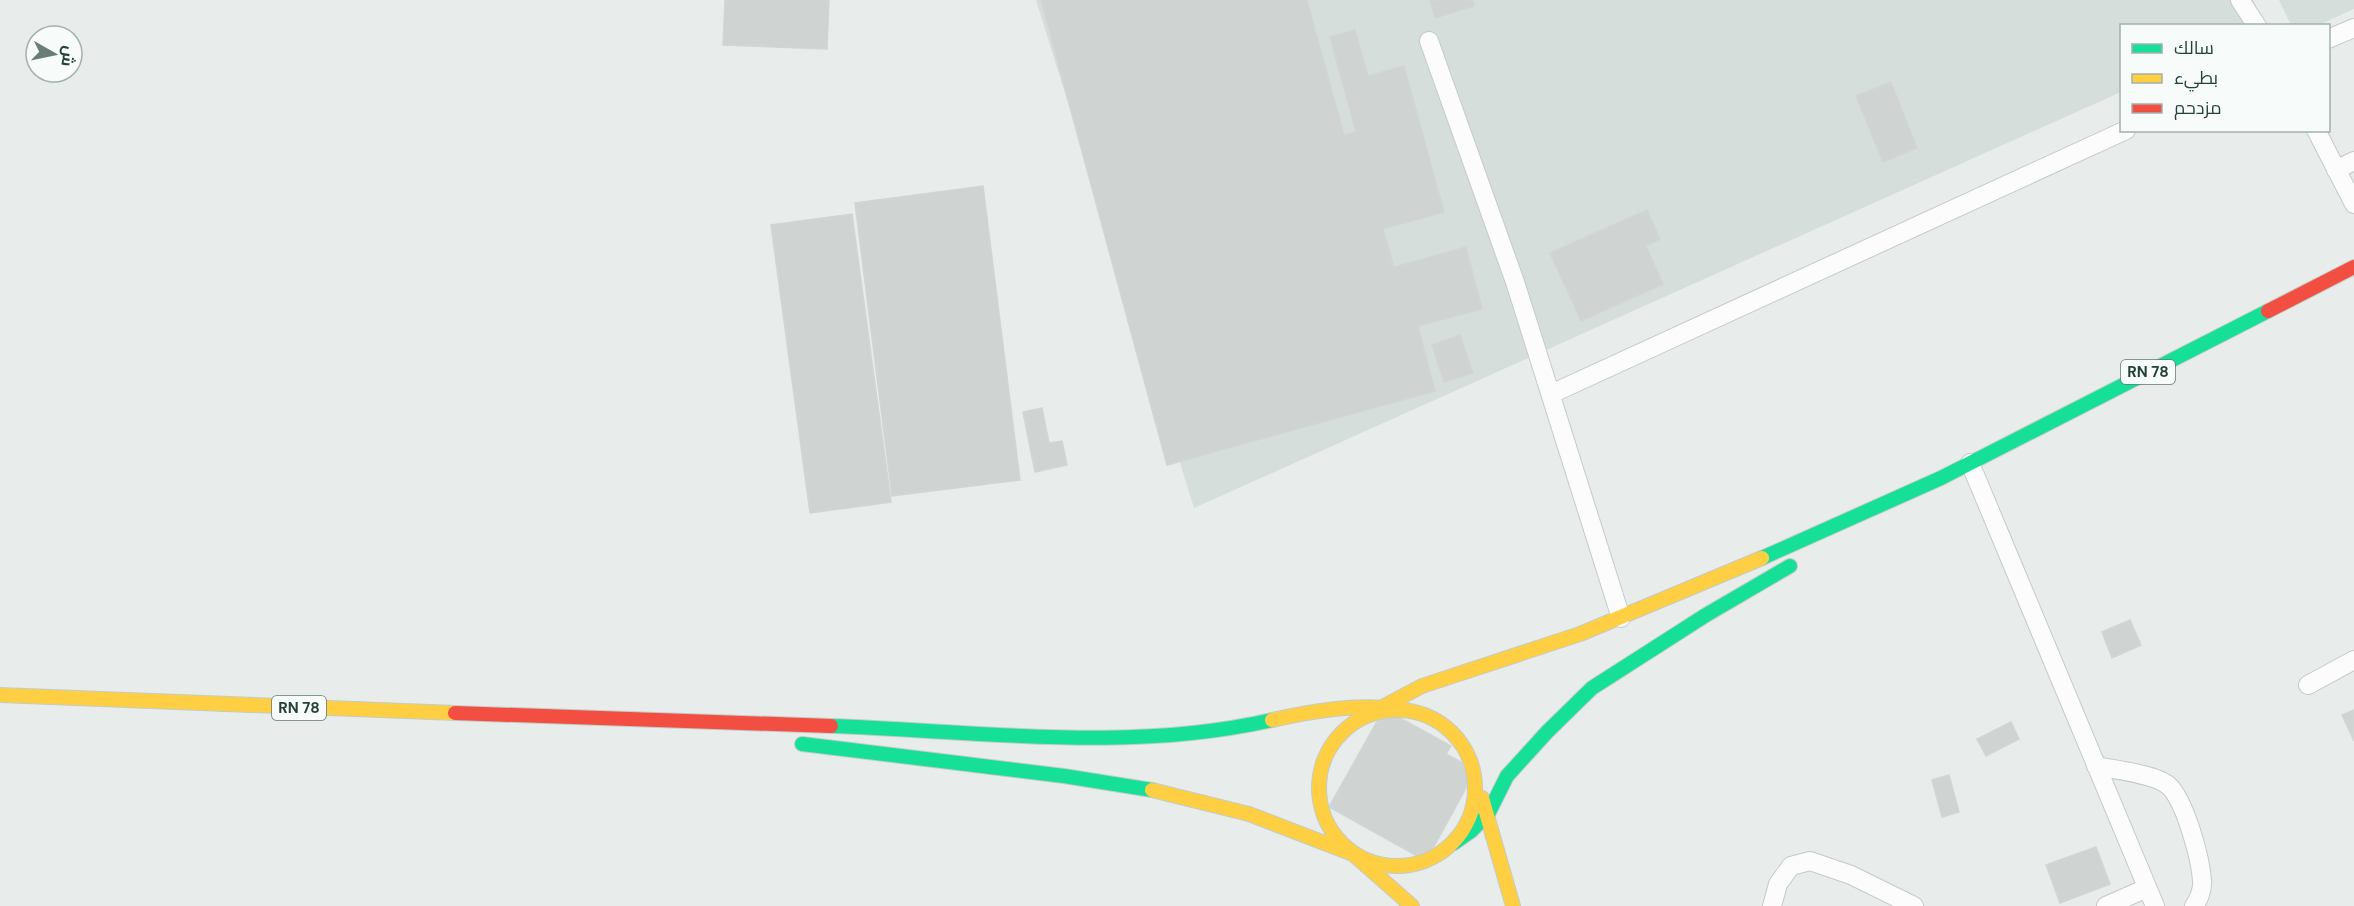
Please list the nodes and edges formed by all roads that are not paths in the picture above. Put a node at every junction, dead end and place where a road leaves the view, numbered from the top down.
1 (2240, 0) edge
2 (2256, 24) edge
3 (2354, 28) edge
4 (2330, 38) edge
5 (1429, 41) dead end
6 (2122, 132) edge
7 (2317, 132) edge
8 (2354, 161) edge
9 (2336, 170) junction
10 (2354, 204) edge
11 (2354, 267) edge
12 (1551, 394) junction
13 (1970, 463) junction
14 (1941, 478) junction
15 (1829, 543) dead end
16 (1798, 561) dead end
17 (1621, 618) junction
18 (2354, 660) edge
19 (2308, 685) dead end
20 (0, 695) edge
21 (1386, 705) junction
22 (1406, 710) junction
23 (597, 718) junction
24 (1358, 720) junction
25 (749, 737) dead end
26 (784, 742) dead end
27 (2096, 766) junction
28 (1474, 774) junction
29 (1488, 814) junction
30 (1454, 843) junction
31 (1353, 854) junction
32 (2147, 888) junction
33 (1412, 906) edge
34 (1513, 906) edge
35 (1772, 906) edge
36 (1914, 906) edge
37 (2106, 906) edge
38 (2155, 906) edge
39 (2194, 906) edge

1 - 2 lane
3 - 4 lane
5 - 12 lane
6 - 12 lane
7 - 9 lane
8 - 9 lane
9 - 10 lane
11 - 13 main road, RN 78
12 - 17 lane
13 - 14 main road, RN 78
13 - 27 lane
14 - 15 main road
14 - 17 main road
16 - 29 main road
17 - 21 main road
18 - 19 lane
20 - 23 main road, RN 78
21 - 22 main road
21 - 23 main road
21 - 24 main road
22 - 24 main road
22 - 28 main road
23 - 25 main road
24 - 31 main road
26 - 31 main road
27 - 32 lane
27 - 39 lane
28 - 29 main road
28 - 30 main road
29 - 30 main road
29 - 34 main road
30 - 31 main road
31 - 33 main road
32 - 37 lane
32 - 38 lane
35 - 36 lane

